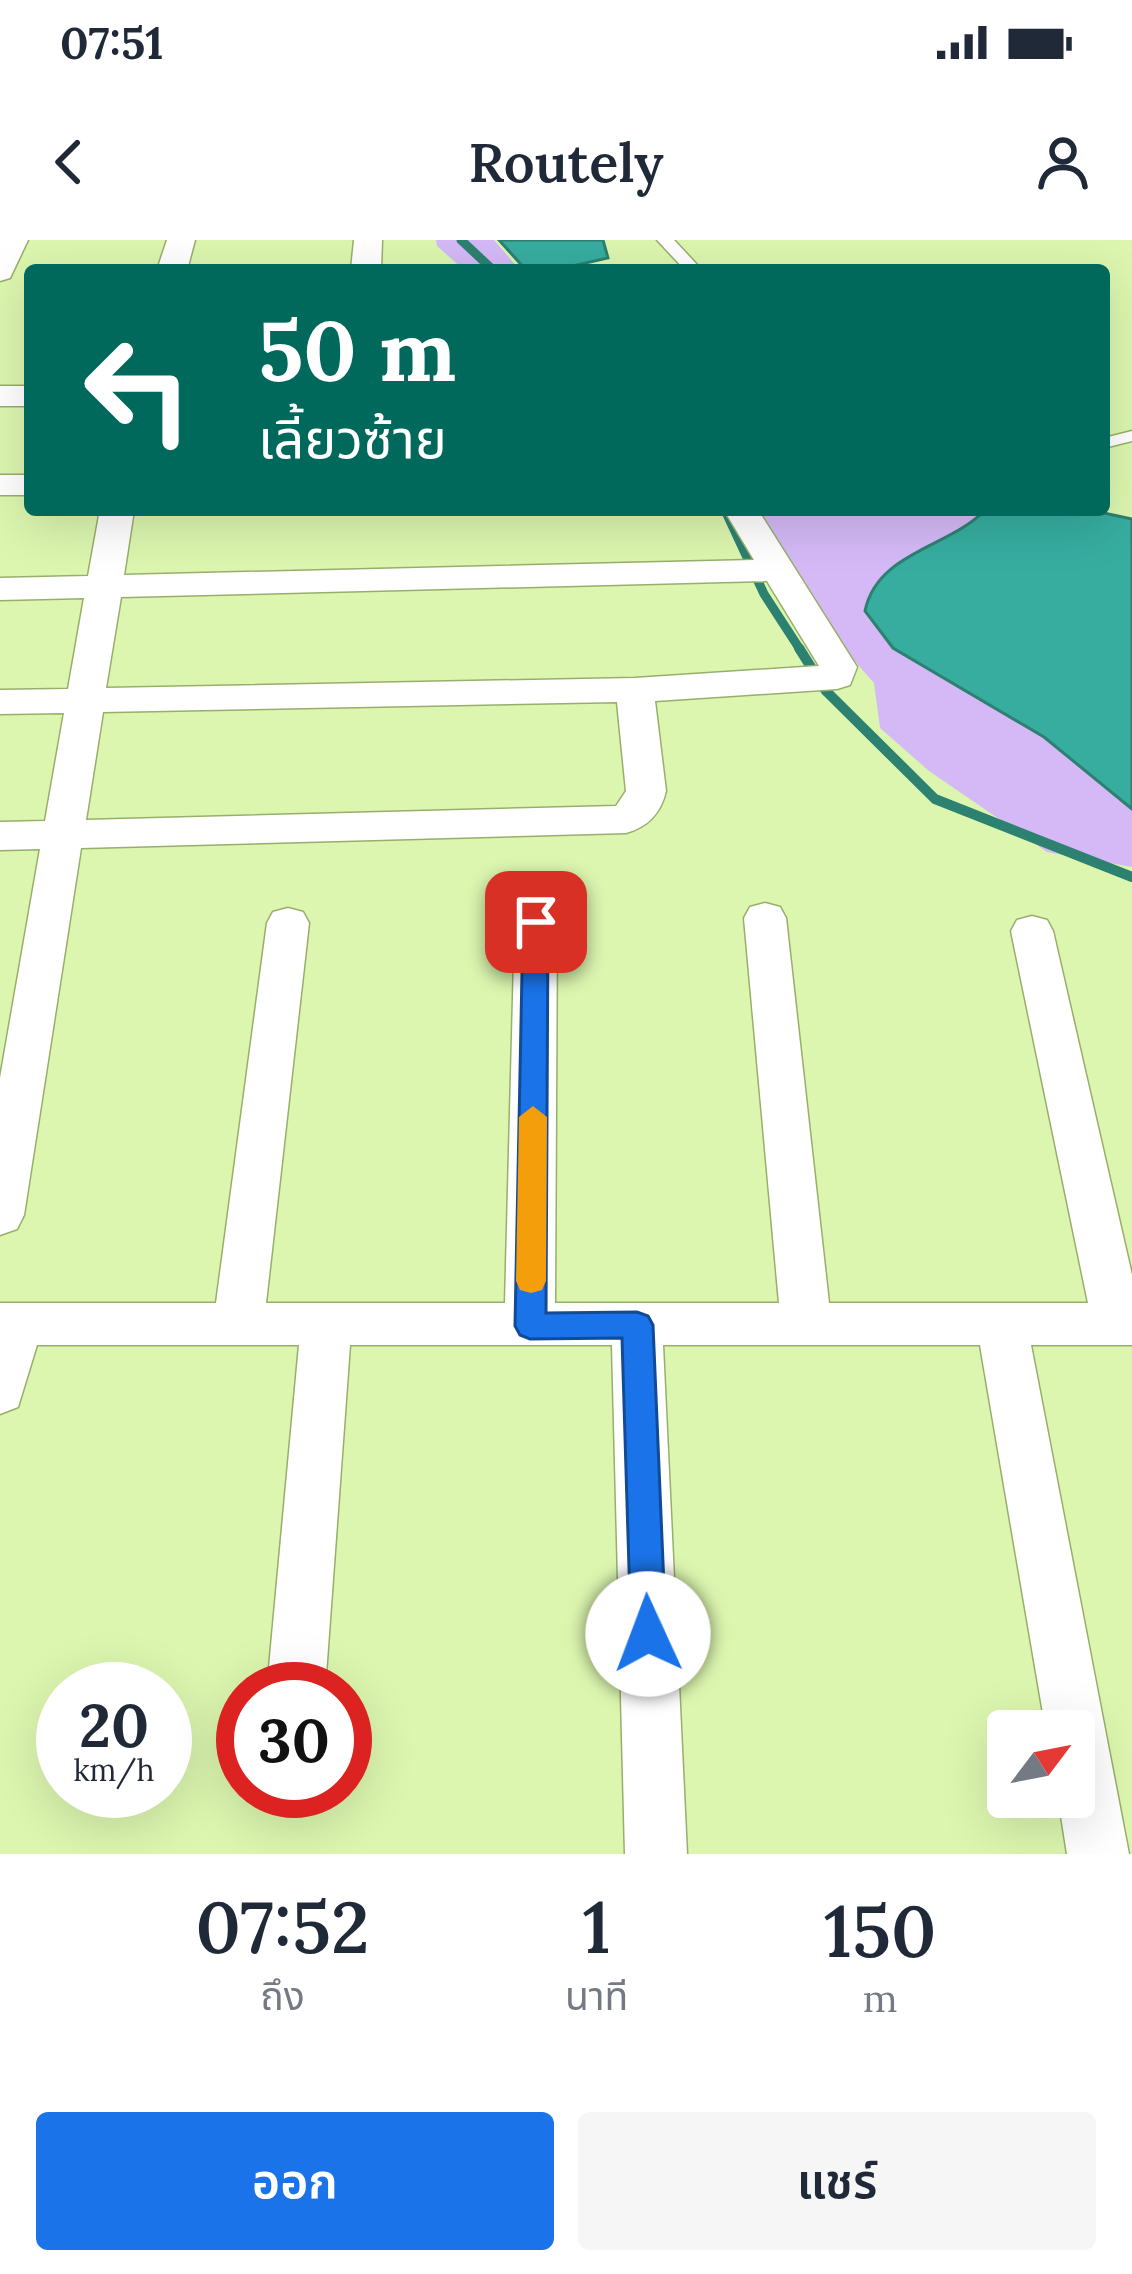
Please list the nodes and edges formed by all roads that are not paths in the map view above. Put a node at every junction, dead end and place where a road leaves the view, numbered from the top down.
1 (14, 240) edge
2 (665, 240) edge
3 (688, 264) edge
4 (0, 272) edge
5 (116, 516) edge
6 (743, 516) edge
7 (764, 571) junction
8 (0, 589) edge
9 (102, 589) junction
10 (635, 690) junction
11 (84, 700) junction
12 (0, 702) edge
13 (65, 835) junction
14 (0, 836) edge
15 (765, 918) dead end
16 (536, 922) dead end
17 (288, 923) dead end
18 (1032, 931) dead end
19 (0, 1215) edge
20 (239, 1322) junction
21 (806, 1322) junction
22 (8, 1324) edge
23 (1125, 1324) edge
24 (326, 1325) junction
25 (637, 1325) junction
26 (1002, 1325) junction
27 (530, 1326) junction
28 (0, 1390) edge
29 (298, 1662) edge
30 (656, 1854) edge
31 (1098, 1854) edge

1 - 4 street
2 - 3 lane
5 - 9 street
6 - 7 street
7 - 9 street
7 - 10 street
8 - 9 street
9 - 11 street
10 - 11 street
10 - 13 street
11 - 12 street
11 - 13 street
13 - 14 street
13 - 19 street
15 - 21 street
16 - 27 street
17 - 20 street
18 - 23 street
20 - 22 street
20 - 24 street
21 - 25 street
21 - 26 street
22 - 28 street
23 - 26 street
24 - 27 street
24 - 29 street
25 - 27 street
25 - 30 street
26 - 31 street

